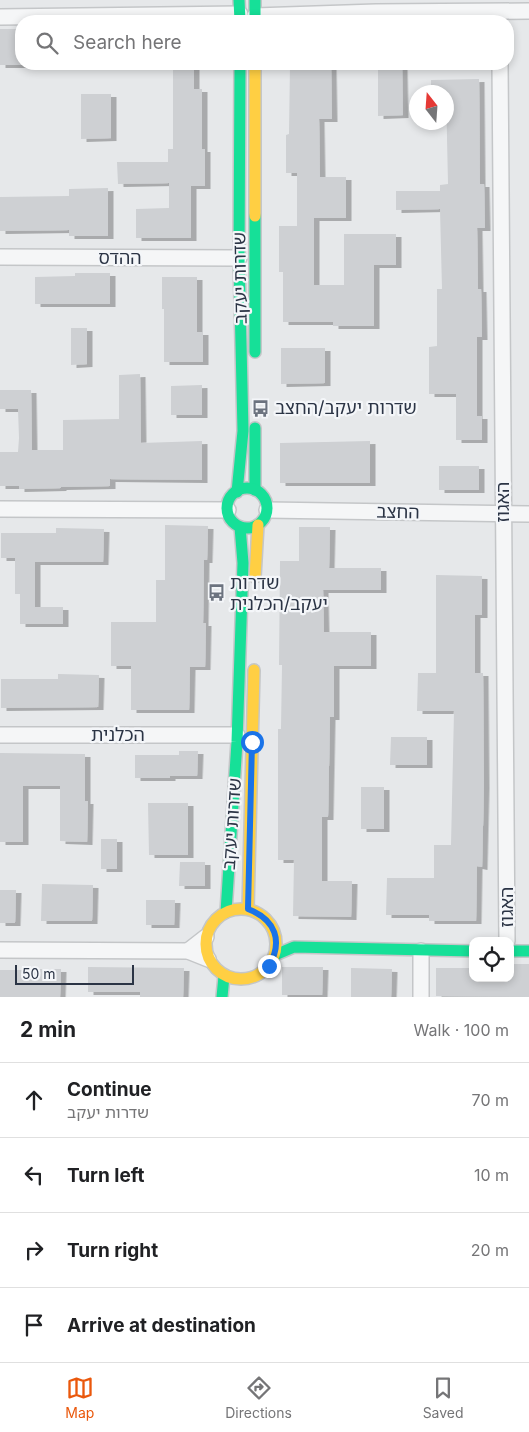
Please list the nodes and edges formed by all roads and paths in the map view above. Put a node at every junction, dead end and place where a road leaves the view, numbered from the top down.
1 (255, 0) edge
2 (529, 11) edge
3 (240, 12) edge
4 (96, 15) edge
5 (255, 15) edge
6 (506, 15) edge
7 (0, 17) edge
8 (15, 17) edge
9 (240, 70) edge
10 (255, 70) edge
11 (500, 70) edge
12 (0, 257) edge
13 (239, 258) junction
14 (255, 362) dead end
15 (255, 412) dead end
16 (255, 490) junction
17 (237, 492) junction
18 (0, 509) edge
19 (228, 510) junction
20 (267, 510) junction
21 (504, 514) junction
22 (529, 514) edge
23 (258, 525) junction
24 (240, 527) junction
25 (255, 585) dead end
26 (254, 654) dead end
27 (0, 735) edge
28 (237, 735) junction
29 (248, 909) junction
30 (226, 912) junction
31 (206, 937) junction
32 (276, 937) junction
33 (507, 937) edge
34 (294, 947) junction
35 (0, 950) edge
36 (188, 951) junction
37 (421, 951) junction
38 (469, 951) edge
39 (514, 951) edge
40 (529, 951) edge
41 (275, 955) junction
42 (208, 959) junction
43 (224, 976) junction
44 (222, 997) edge
45 (421, 997) edge

1 - 5 street
2 - 6 street
3 - 4 street
7 - 8 street
9 - 13 street, שדרות יעקב
10 - 14 street, שדרות יעקב
11 - 21 street, האגוז
12 - 13 street, ההדס
13 - 17 street, שדרות יעקב
15 - 16 street
16 - 17 street
16 - 20 street
17 - 19 street
18 - 19 street
19 - 24 street
20 - 21 street, החצב
20 - 23 street
21 - 22 street, החצב
21 - 33 street, האגוז
23 - 24 street
23 - 25 street
24 - 28 street, שדרות יעקב
26 - 29 street, שדרות יעקב
27 - 28 street, הכלנית
28 - 30 street, שדרות יעקב
29 - 30 street
29 - 32 street
30 - 31 street
31 - 36 street
31 - 42 street
32 - 34 street
32 - 41 street
34 - 37 street
34 - 41 street
35 - 36 street
36 - 42 street
37 - 38 street
37 - 45 street
39 - 40 street
41 - 43 street
42 - 43 street
43 - 44 street

